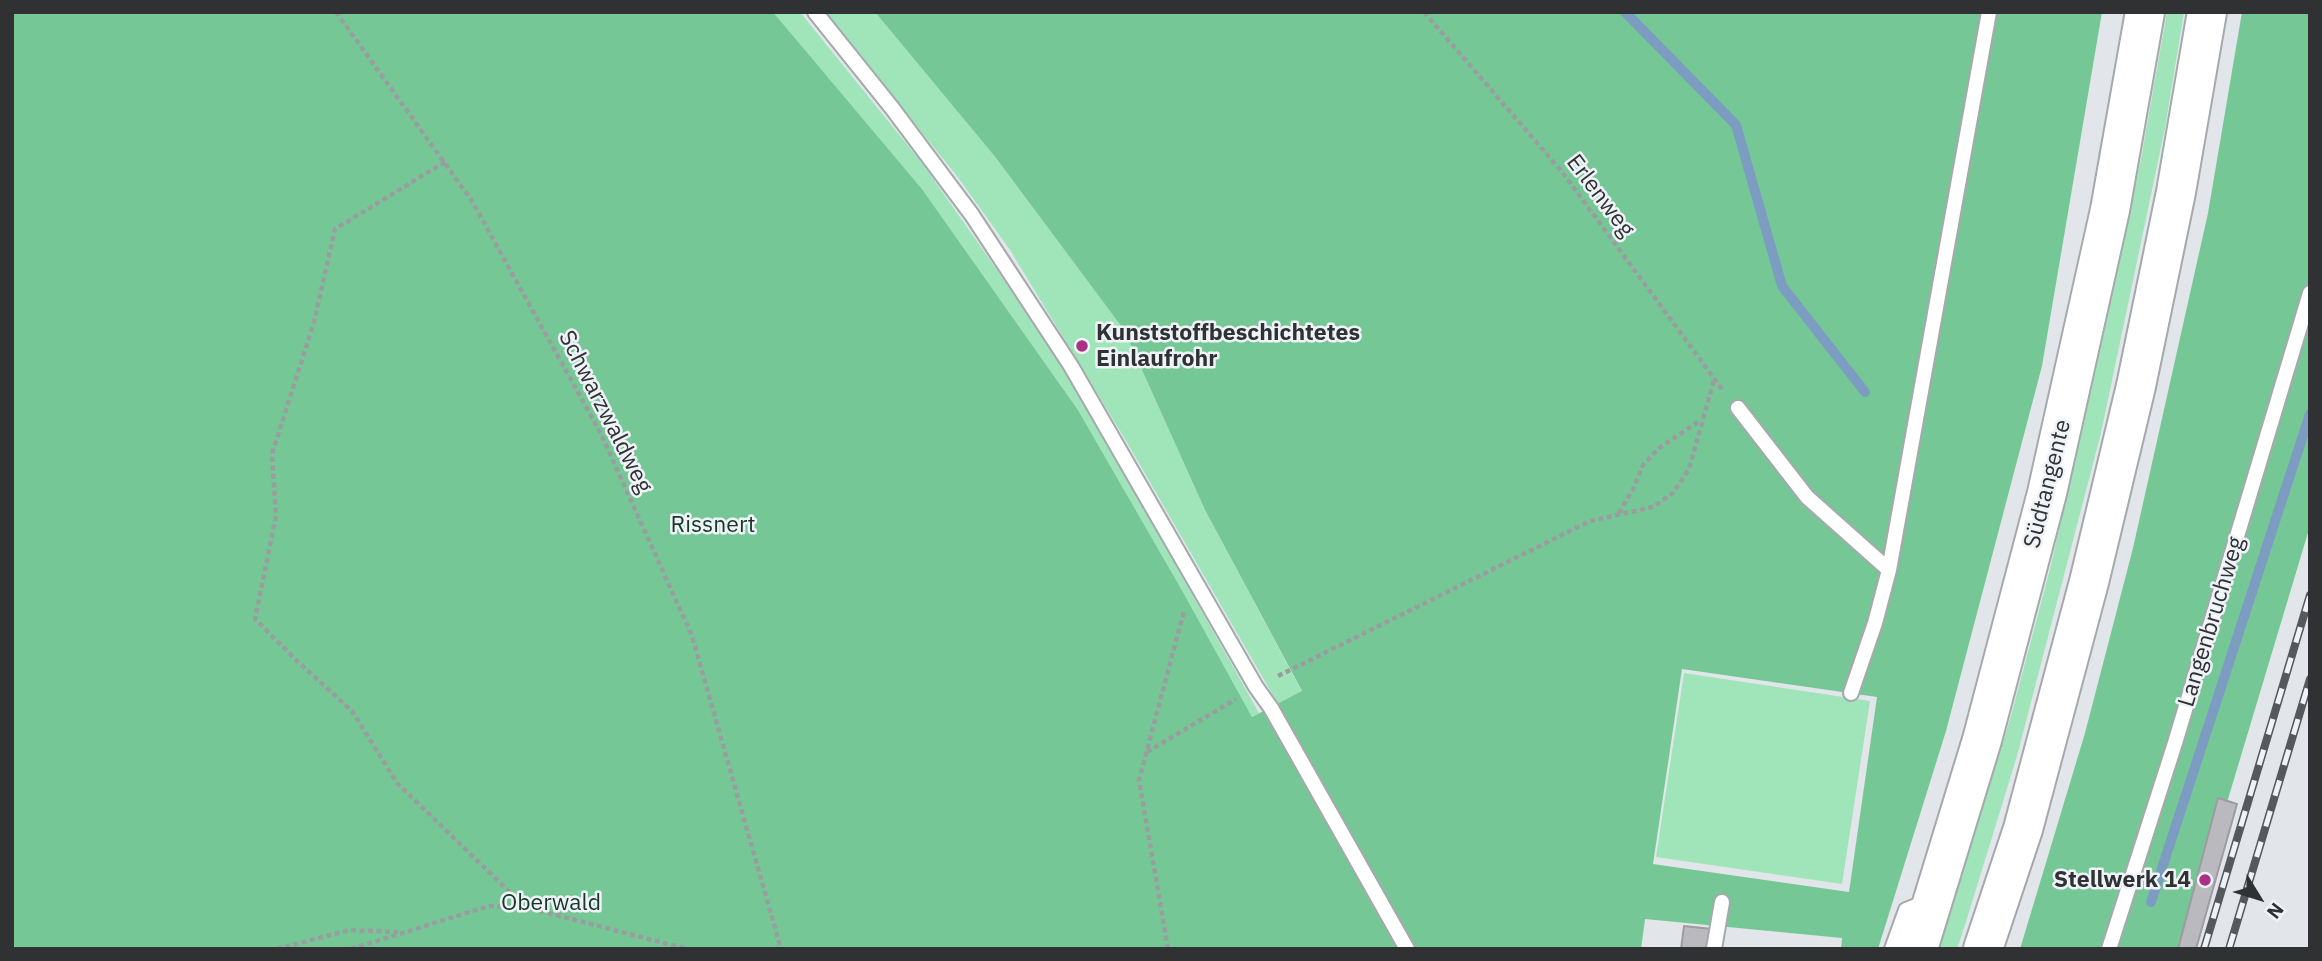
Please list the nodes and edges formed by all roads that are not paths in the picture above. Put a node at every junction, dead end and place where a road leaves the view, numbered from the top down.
1 (816, 12) edge
2 (1989, 12) edge
3 (2145, 12) edge
4 (2207, 12) edge
5 (2310, 293) edge
6 (1738, 408) road end
7 (1889, 570) junction
8 (1851, 693) dead end
9 (1934, 899) junction
10 (1722, 902) dead end
11 (1407, 949) edge
12 (1714, 949) edge
13 (1892, 949) edge
14 (1918, 949) edge
15 (1983, 949) edge
16 (2109, 949) edge

1 - 11 lane
2 - 7 lane
3 - 9 highway, Südtangente
4 - 15 highway
5 - 16 lane, Langenbruchweg
6 - 7 lane
7 - 8 lane
9 - 13 lane
9 - 14 highway, Südtangente
10 - 12 lane

